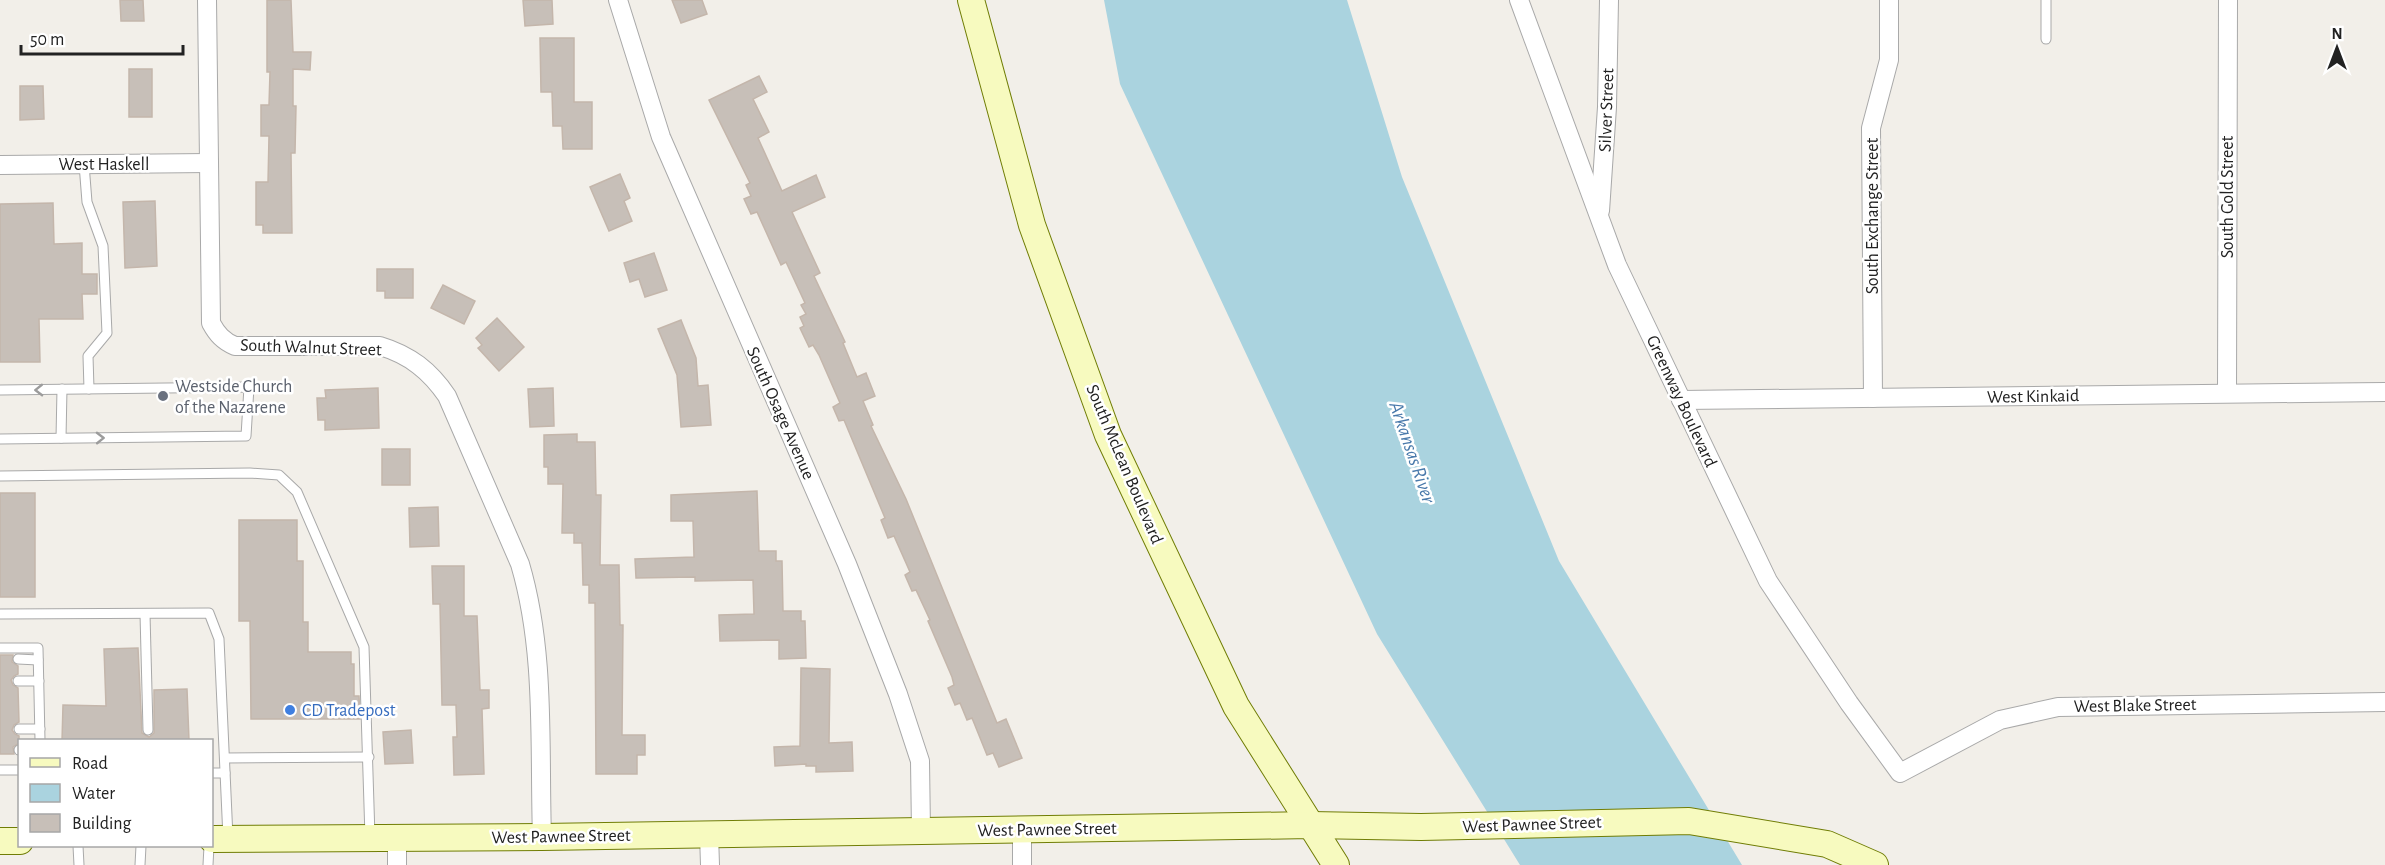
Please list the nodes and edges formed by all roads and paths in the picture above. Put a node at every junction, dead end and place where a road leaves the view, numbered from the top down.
1 (207, 0) edge
2 (618, 0) edge
3 (971, 0) edge
4 (1519, 0) edge
5 (1609, 0) edge
6 (1889, 0) edge
7 (2046, 0) edge
8 (2228, 0) edge
9 (2046, 39) dead end
10 (208, 163) junction
11 (84, 164) junction
12 (0, 165) edge
13 (1600, 219) junction
14 (62, 389) junction
15 (89, 389) junction
16 (0, 390) edge
17 (2385, 392) edge
18 (2227, 393) junction
19 (1873, 398) junction
20 (1681, 400) junction
21 (61, 438) junction
22 (0, 439) edge
23 (0, 476) edge
24 (0, 614) edge
25 (145, 614) junction
26 (0, 648) edge
27 (18, 659) dead end
28 (38, 660) junction
29 (18, 681) dead end
30 (39, 681) junction
31 (2385, 702) edge
32 (19, 729) dead end
33 (40, 729) junction
34 (148, 730) dead end
35 (40, 739) edge
36 (369, 757) junction
37 (225, 758) junction
38 (0, 770) edge
39 (18, 770) edge
40 (213, 773) edge
41 (225, 773) junction
42 (1900, 773) joint
43 (1311, 825) junction
44 (1022, 829) junction
45 (921, 831) junction
46 (709, 834) junction
47 (370, 837) junction
48 (397, 837) junction
49 (542, 837) junction
50 (0, 841) edge
51 (18, 841) edge
52 (216, 841) edge
53 (78, 847) edge
54 (141, 847) edge
55 (79, 865) edge
56 (140, 865) edge
57 (208, 865) edge
58 (397, 865) edge
59 (710, 865) edge
60 (1022, 865) edge
61 (1336, 865) edge
62 (1875, 865) edge

1 - 10 street, South Walnut Street
2 - 45 street, South Osage Avenue
3 - 43 main road, South McLean Boulevard
4 - 13 street, Greenway Boulevard
5 - 13 street, Silver Street
6 - 19 street, South Exchange Street
7 - 9 lane
8 - 18 street, South Gold Street
10 - 11 street, West Haskell
10 - 49 street, South Walnut Street
11 - 12 street, West Haskell
11 - 15 lane
13 - 20 street, Greenway Boulevard
14 - 15 lane
14 -> 16 lane
14 - 21 lane
21 -> 15 lane
17 - 18 street, West Kinkaid
18 - 19 street, West Kinkaid
19 - 20 street, West Kinkaid
20 - 42 street, Greenway Boulevard
21 - 22 lane
23 - 36 lane
24 - 25 lane
25 - 34 lane
25 - 37 lane
26 - 28 lane
27 - 28 lane
28 - 30 lane
29 - 30 lane
30 - 33 lane
31 - 42 street, West Blake Street
32 - 33 lane
33 - 35 lane
36 - 37 lane
36 - 47 lane
37 - 41 lane
38 - 39 lane
40 - 41 lane
41 - 52 lane
43 - 44 main road, West Pawnee Street
43 - 61 main road, South McLean Boulevard
43 - 62 main road, West Pawnee Street
44 - 45 main road, West Pawnee Street
44 - 60 street
45 - 46 main road, West Pawnee Street
46 - 49 main road, West Pawnee Street
46 - 59 street
47 - 48 main road, West Pawnee Street
47 - 52 main road, West Pawnee Street
48 - 49 main road, West Pawnee Street
48 - 58 street
50 - 51 main road
52 - 57 lane
53 - 55 lane
54 - 56 lane

